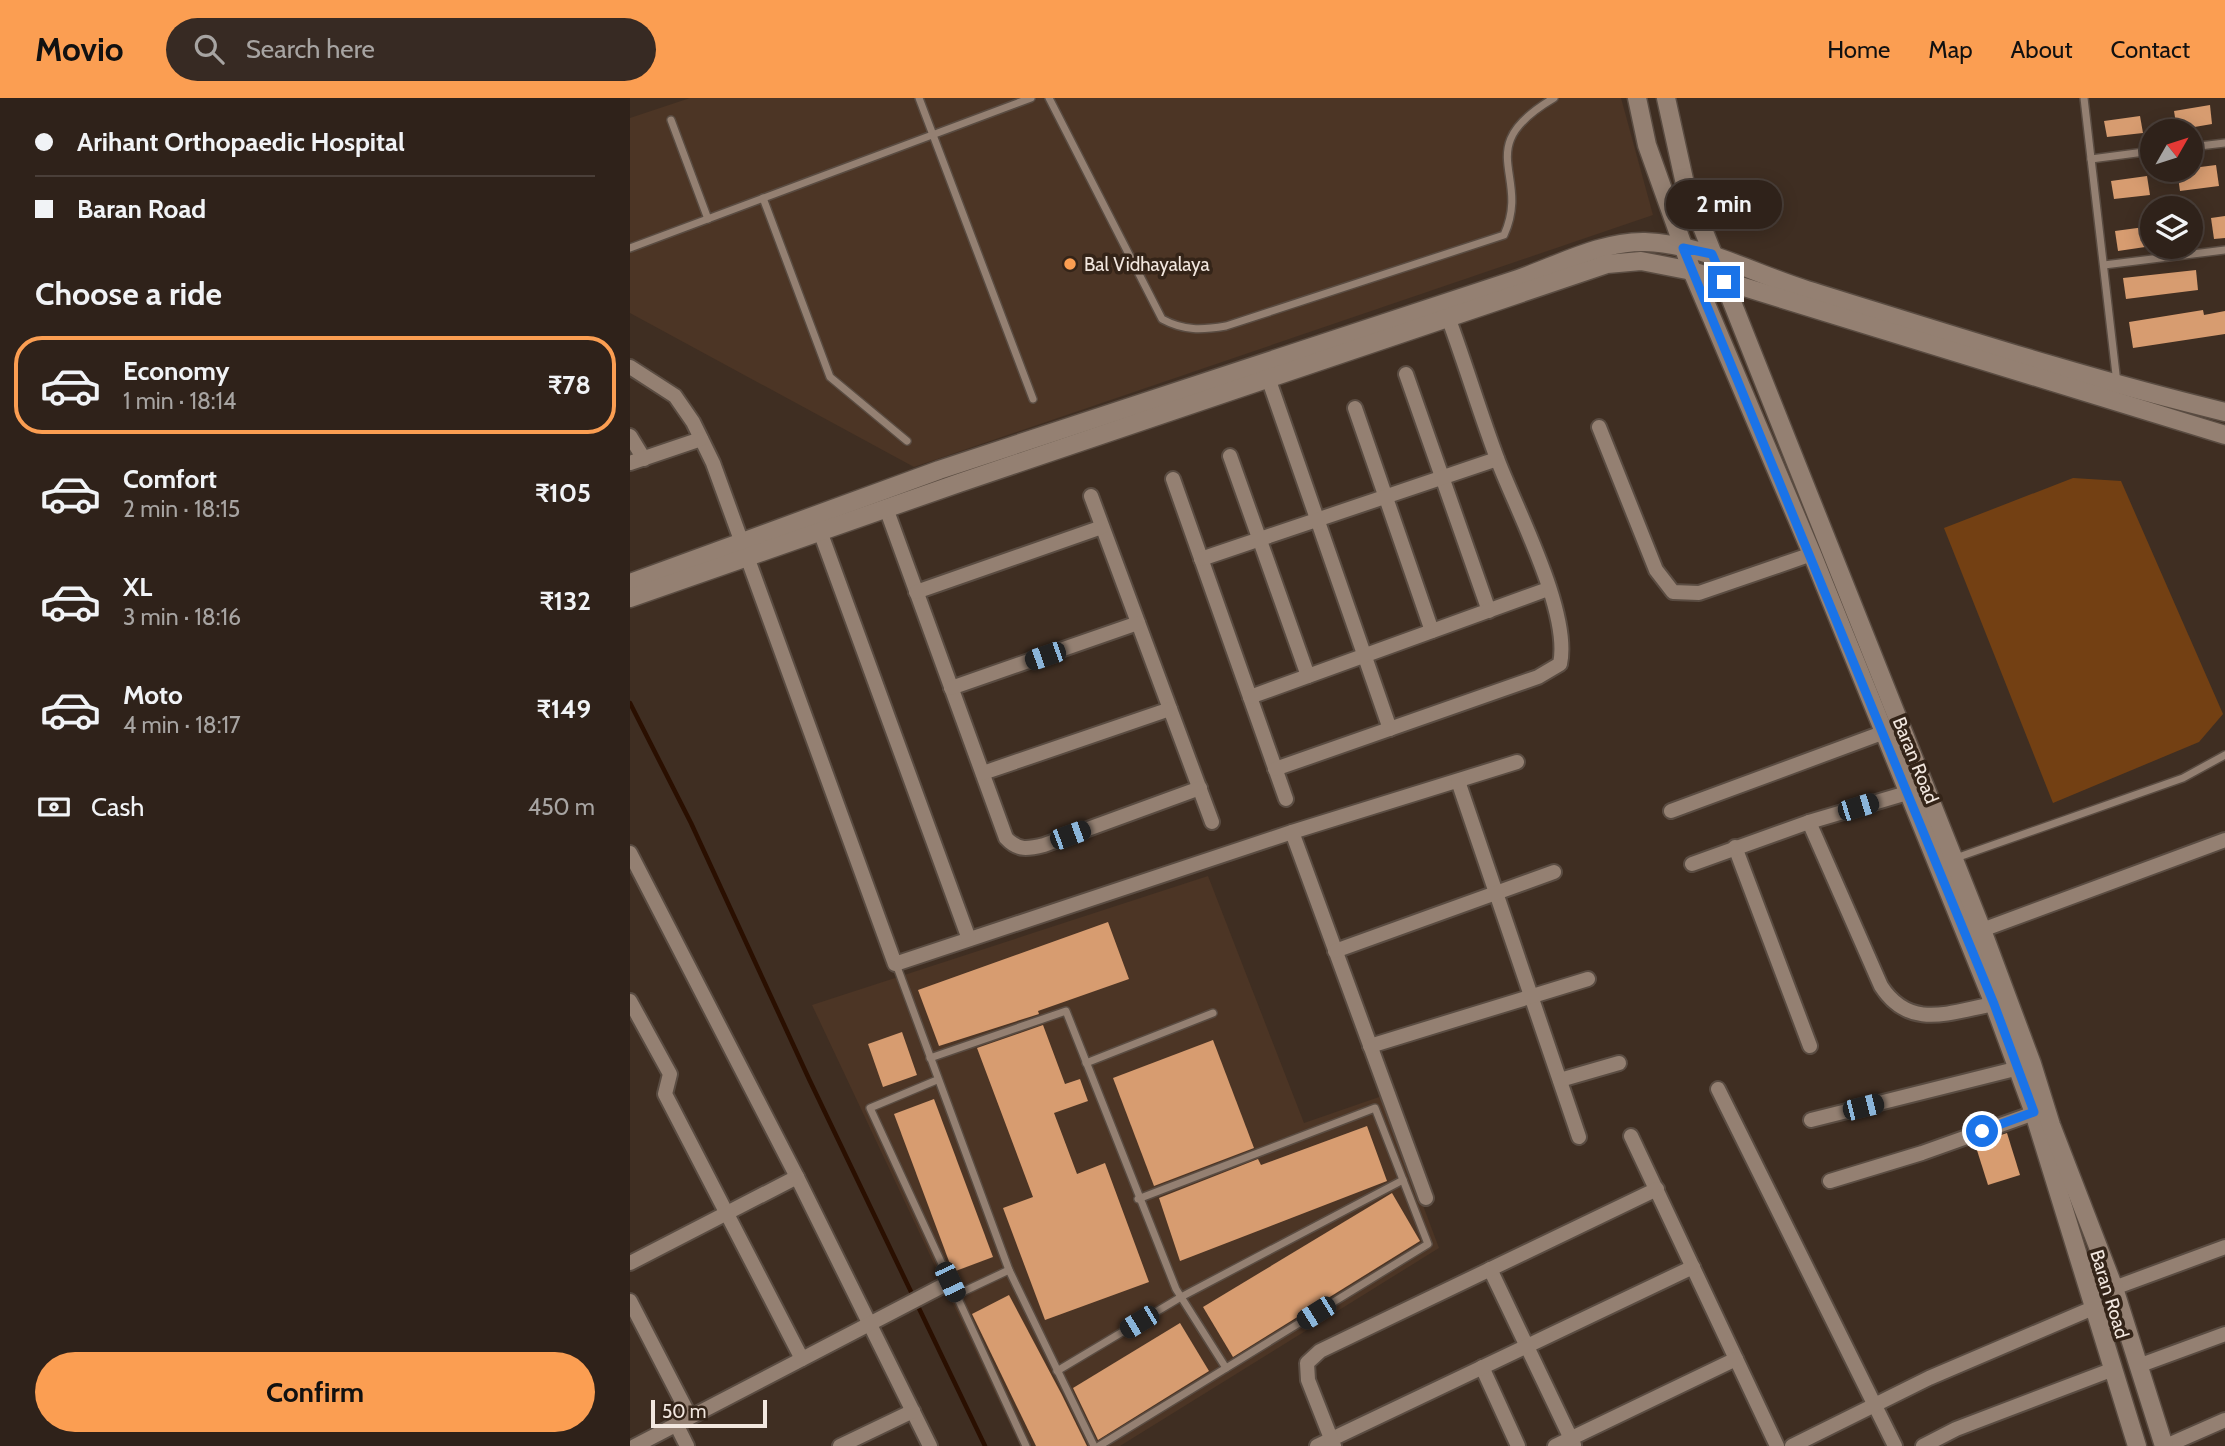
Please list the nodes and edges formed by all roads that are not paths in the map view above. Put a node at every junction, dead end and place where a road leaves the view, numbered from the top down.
1 (919, 98) edge
2 (1031, 98) edge
3 (1049, 98) edge
4 (1554, 98) edge
5 (1637, 98) edge
6 (1666, 98) edge
7 (2084, 98) edge
8 (1543, 101) edge
9 (671, 120) dead end
10 (933, 135) junction
11 (2225, 143) edge
12 (2203, 146) edge
13 (2140, 153) edge
14 (2091, 159) junction
15 (763, 198) junction
16 (708, 219) junction
17 (630, 248) edge
18 (1683, 248) junction
19 (2225, 250) edge
20 (1712, 254) junction
21 (2104, 265) junction
22 (1692, 271) junction
23 (1724, 282) junction
24 (1445, 311) junction
25 (630, 367) edge
26 (1266, 370) junction
27 (1405, 374) dead end
28 (2120, 395) junction
29 (1033, 399) dead end
30 (1354, 408) dead end
31 (2225, 412) edge
32 (1599, 427) dead end
33 (2225, 435) edge
34 (630, 436) edge
35 (701, 439) junction
36 (907, 441) dead end
37 (1230, 456) dead end
38 (1497, 458) junction
39 (637, 461) edge
40 (1442, 477) junction
41 (1173, 479) dead end
42 (1091, 496) dead end
43 (1385, 496) junction
44 (886, 508) junction
45 (1317, 520) junction
46 (817, 523) junction
47 (1102, 527) junction
48 (1259, 539) junction
49 (745, 549) junction
50 (1812, 554) junction
51 (1201, 559) junction
52 (630, 583) edge
53 (1548, 589) junction
54 (916, 592) junction
55 (630, 598) edge
56 (1489, 611) junction
57 (1138, 623) junction
58 (1432, 631) junction
59 (1364, 656) junction
60 (1308, 677) junction
61 (951, 688) junction
62 (1250, 697) junction
63 (1170, 709) junction
64 (1390, 729) junction
65 (1882, 733) junction
66 (2225, 755) edge
67 (1517, 762) dead end
68 (1275, 769) junction
69 (982, 773) junction
70 (1458, 781) junction
71 (1200, 788) junction
72 (1907, 793) junction
73 (1286, 799) dead end
74 (1671, 811) dead end
75 (1212, 822) dead end
76 (1809, 822) junction
77 (1292, 832) junction
78 (2225, 840) edge
79 (1735, 848) junction
80 (630, 853) edge
81 (1952, 859) junction
82 (1692, 864) dead end
83 (1554, 872) dead end
84 (1496, 893) junction
85 (1982, 930) junction
86 (969, 939) junction
87 (1335, 951) junction
88 (895, 964) junction
89 (1588, 979) dead end
90 (1531, 995) junction
91 (630, 1001) edge
92 (1994, 1004) junction
93 (1213, 1013) dead end
94 (1370, 1046) junction
95 (1810, 1046) dead end
96 (930, 1058) junction
97 (1086, 1063) junction
98 (1619, 1063) dead end
99 (2025, 1066) junction
100 (937, 1080) junction
101 (1560, 1080) junction
102 (1718, 1089) dead end
103 (2034, 1112) junction
104 (1811, 1120) dead end
105 (1631, 1136) dead end
106 (1579, 1137) dead end
107 (797, 1177) junction
108 (1403, 1180) junction
109 (1830, 1181) dead end
110 (1657, 1189) junction
111 (1426, 1198) dead end
112 (1138, 1199) junction
113 (728, 1213) junction
114 (2225, 1247) edge
115 (630, 1263) edge
116 (1693, 1267) junction
117 (1490, 1269) junction
118 (1009, 1270) junction
119 (953, 1288) junction
120 (2114, 1288) junction
121 (1181, 1297) junction
122 (630, 1301) edge
123 (2093, 1308) junction
124 (871, 1323) junction
125 (2225, 1334) edge
126 (1527, 1346) junction
127 (802, 1359) junction
128 (1736, 1359) junction
129 (2138, 1366) junction
130 (1482, 1367) junction
131 (1226, 1368) junction
132 (2111, 1370) junction
133 (1057, 1371) junction
134 (1877, 1404) junction
135 (913, 1411) junction
136 (690, 1417) junction
137 (2225, 1420) edge
138 (676, 1424) junction
139 (1573, 1442) edge
140 (1333, 1443) edge
141 (635, 1446) edge
142 (687, 1446) edge
143 (840, 1446) edge
144 (930, 1446) edge
145 (1026, 1446) edge
146 (1094, 1446) edge
147 (1099, 1446) edge
148 (1317, 1446) edge
149 (1518, 1446) edge
150 (1555, 1446) edge
151 (1777, 1446) edge
152 (1792, 1446) edge
153 (1895, 1446) edge
154 (1923, 1446) edge
155 (2137, 1446) edge
156 (2165, 1446) edge

1 - 10 lane
2 - 10 lane
3 - 8 lane
4 - 8 lane
5 - 18 street, Baran Road
6 - 20 street, Baran Road
7 - 14 lane
9 - 16 lane
10 - 15 lane
10 - 29 lane
11 - 12 lane
13 - 14 lane
14 - 21 lane
15 - 16 lane
15 - 36 lane
16 - 17 lane
18 - 20 street
18 - 22 street, Baran Road
18 - 24 street
19 - 21 lane
20 - 23 street, Baran Road
20 - 28 street
21 - 28 lane
22 - 23 street
22 - 24 street
22 - 50 street, Baran Road
23 - 28 street
23 - 81 street, Baran Road
24 - 26 street
24 - 38 street
25 - 35 street
26 - 44 street
26 - 45 street
26 - 46 street
27 - 40 street
28 - 31 street
28 - 33 street
30 - 43 street
32 - 50 street
34 - 39 street
35 - 39 street
35 - 49 street
37 - 48 street
38 - 40 street
38 - 53 street
40 - 43 street
40 - 56 street
41 - 51 street
42 - 47 street
43 - 45 street
43 - 58 street
44 - 46 street
44 - 54 street
45 - 48 street
45 - 59 street
46 - 49 street
46 - 86 street
47 - 54 street
47 - 57 street
48 - 51 street
48 - 60 street
49 - 52 street
49 - 55 street
49 - 88 street
50 - 65 street, Baran Road
51 - 62 street
53 - 56 street
53 - 64 street
54 - 61 street
56 - 58 street
57 - 61 street
57 - 63 street
58 - 59 street
59 - 60 street
59 - 64 street
60 - 62 street
61 - 69 street
62 - 68 street
63 - 69 street
63 - 71 street
64 - 68 street
65 - 72 street, Baran Road
65 - 74 street
66 - 81 lane
67 - 70 street
68 - 73 street
69 - 71 street
70 - 77 street
70 - 84 street
71 - 75 street
72 - 76 street
72 - 92 street, Baran Road
76 - 79 street
76 - 92 street
77 - 86 street
77 - 87 street
78 - 85 street
79 - 82 street
79 - 95 street
80 - 107 street
81 - 85 street, Baran Road
83 - 84 street
84 - 87 street
84 - 90 street
85 - 99 street, Baran Road
86 - 88 street
87 - 94 street
88 - 96 lane
89 - 90 street
90 - 94 street
90 - 101 street
91 - 113 street
92 - 99 street, Baran Road
93 - 97 lane
94 - 111 street
96 - 97 lane
96 - 100 lane
97 - 112 lane
98 - 101 street
99 - 103 street, Baran Road
99 - 104 street
99 - 120 street, Baran Road
100 - 118 lane
100 - 119 lane
101 - 106 street
102 - 134 street
103 - 109 street
103 - 123 street, Baran Road
105 - 110 street
107 - 113 street
107 - 124 street
108 - 112 lane
108 - 121 lane
108 - 131 lane
110 - 116 street
110 - 117 street
112 - 121 lane
113 - 115 street
113 - 127 street
114 - 120 street
116 - 126 street
116 - 128 street
117 - 126 street
117 - 140 street
118 - 119 lane
118 - 133 lane
119 - 124 street
119 - 145 lane
120 - 129 street, Baran Road
121 - 131 lane
121 - 133 lane
122 - 136 street
123 - 132 street, Baran Road
123 - 134 street
124 - 127 street
124 - 135 street
125 - 129 street
126 - 130 street
126 - 139 street
127 - 136 street
128 - 139 street
128 - 151 street
129 - 156 street, Baran Road
130 - 140 street
130 - 149 street
131 - 147 lane
132 - 154 street
132 - 155 street, Baran Road
133 - 146 lane
134 - 152 street
134 - 153 street
135 - 143 street
135 - 144 street
136 - 138 street
137 - 156 street
138 - 141 street
138 - 142 street
139 - 150 street
140 - 148 street

